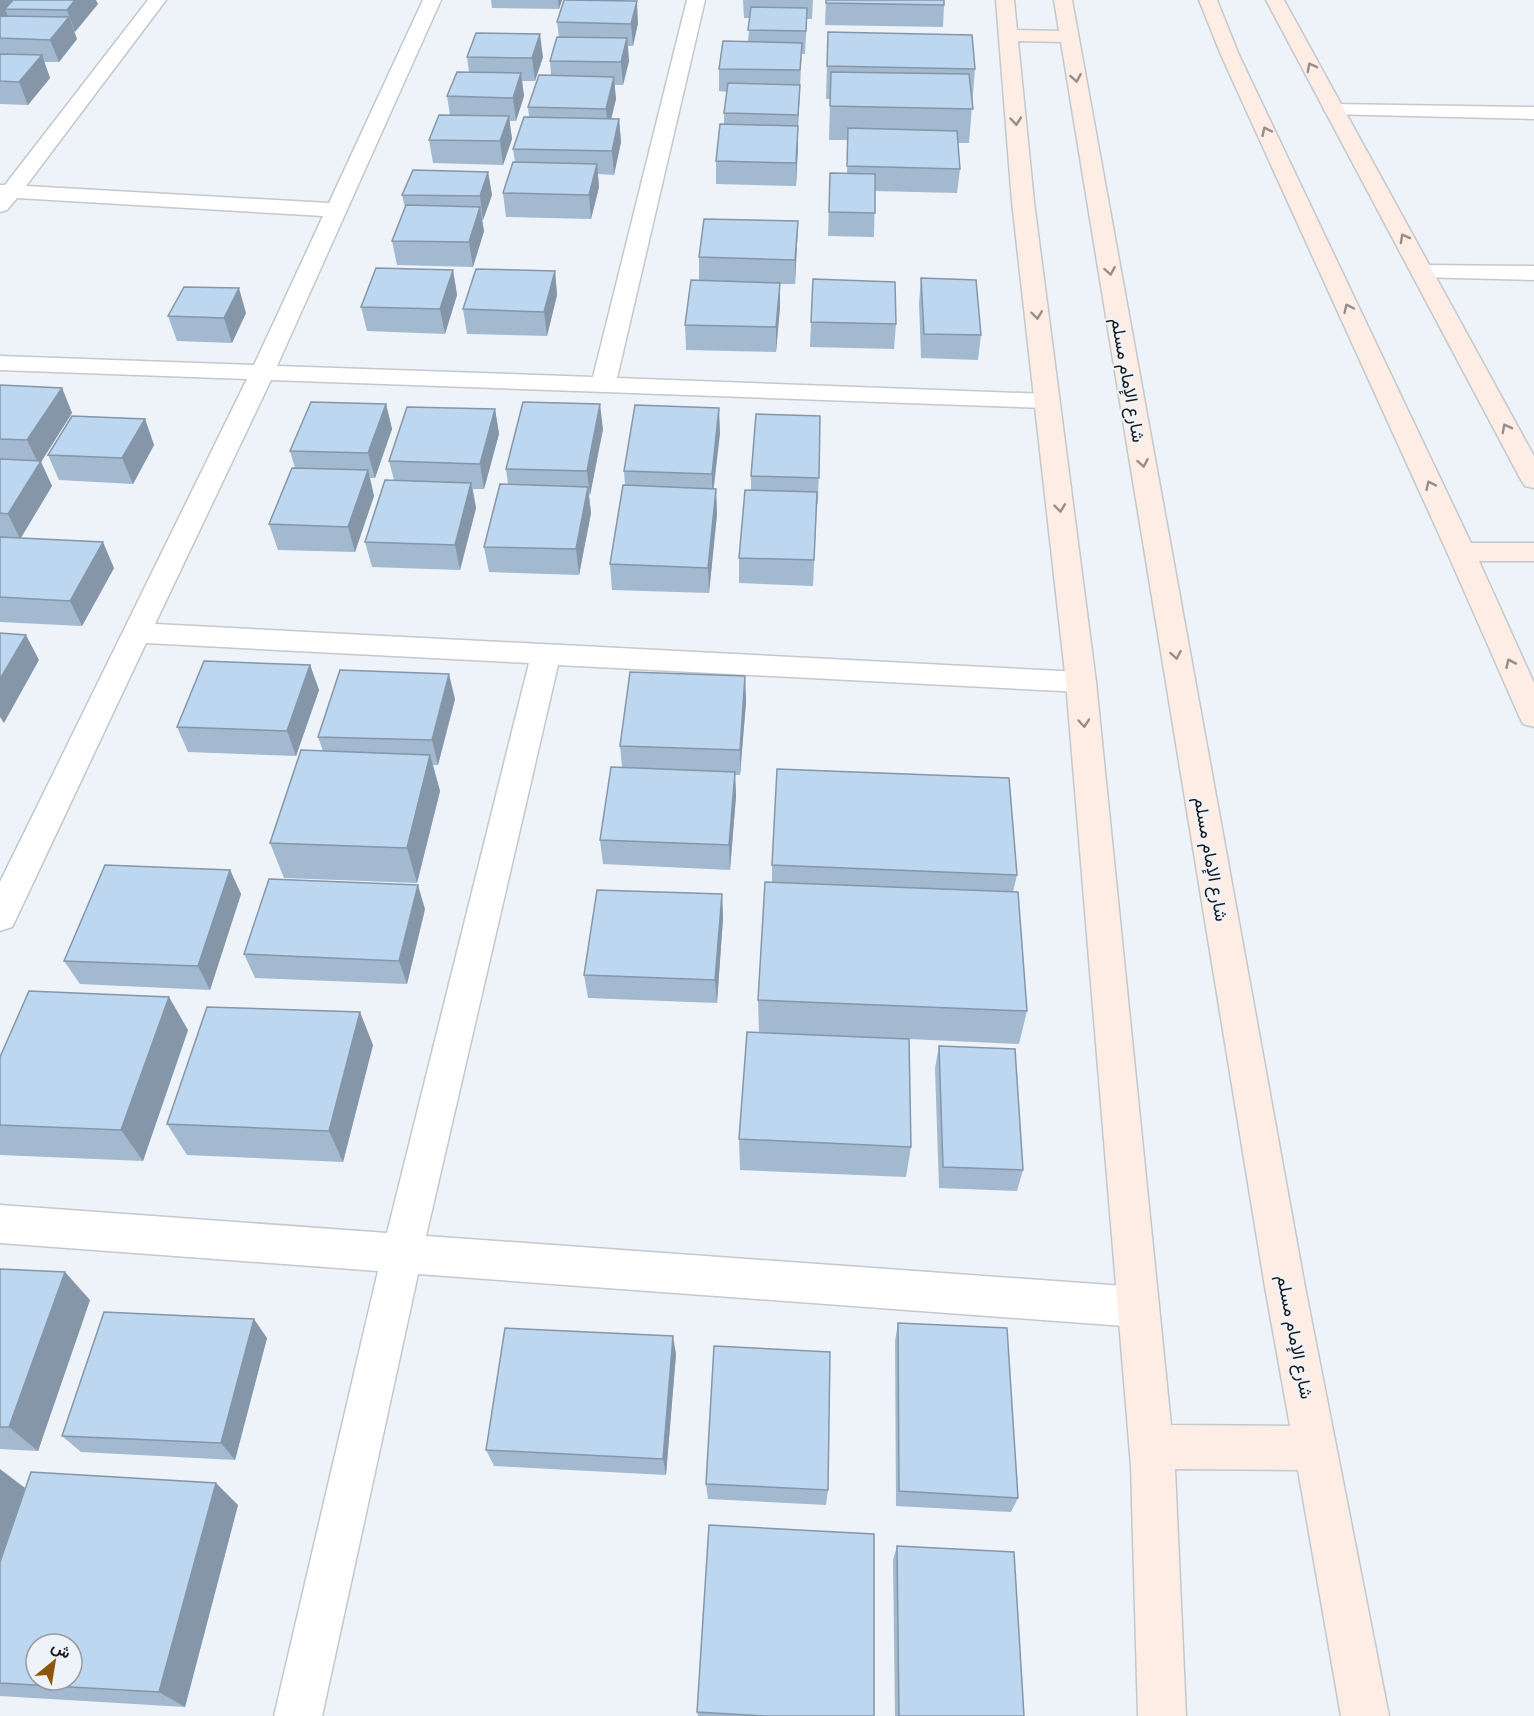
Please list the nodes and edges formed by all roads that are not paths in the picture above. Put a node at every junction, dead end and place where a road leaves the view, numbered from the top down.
1 (157, 0) edge
2 (432, 0) edge
3 (696, 0) edge
4 (1005, 0) edge
5 (1063, 0) edge
6 (1208, 0) edge
7 (1275, 0) edge
8 (1008, 35) junction
9 (1069, 37) junction
10 (1334, 110) junction
11 (1534, 113) edge
12 (4, 196) edge
13 (336, 210) junction
14 (1423, 272) junction
15 (1534, 273) edge
16 (0, 363) edge
17 (262, 373) junction
18 (603, 385) junction
19 (1047, 401) junction
20 (1534, 480) edge
21 (1461, 552) junction
22 (1534, 552) edge
23 (137, 633) junction
24 (546, 653) junction
25 (1081, 682) junction
26 (1534, 716) edge
27 (0, 917) edge
28 (0, 1224) edge
29 (402, 1253) junction
30 (1138, 1307) junction
31 (1150, 1447) junction
32 (1316, 1448) junction
33 (1372, 1706) edge
34 (298, 1716) edge
35 (1162, 1716) edge

1 - 12 street
2 - 13 street
3 - 18 street
4 - 8 main road
5 - 9 main road, شارع الإمام مسلم
21 -> 6 main road
10 -> 7 main road
8 - 9 main road
8 -> 19 main road
9 -> 32 main road, شارع الإمام مسلم
10 - 11 street
14 -> 10 main road
12 - 13 street
13 - 17 street
14 - 15 street
20 -> 14 main road
16 - 17 street
17 - 18 street
17 - 23 street
18 - 19 street
19 -> 25 main road
21 - 22 main road
26 -> 21 main road
23 - 24 street
23 - 27 street
24 - 25 street
24 - 29 street
25 -> 30 main road
28 - 29 street
29 - 30 street
29 - 34 street
30 - 31 main road
31 - 32 main road
31 - 35 main road
32 - 33 main road, شارع الإمام مسلم

